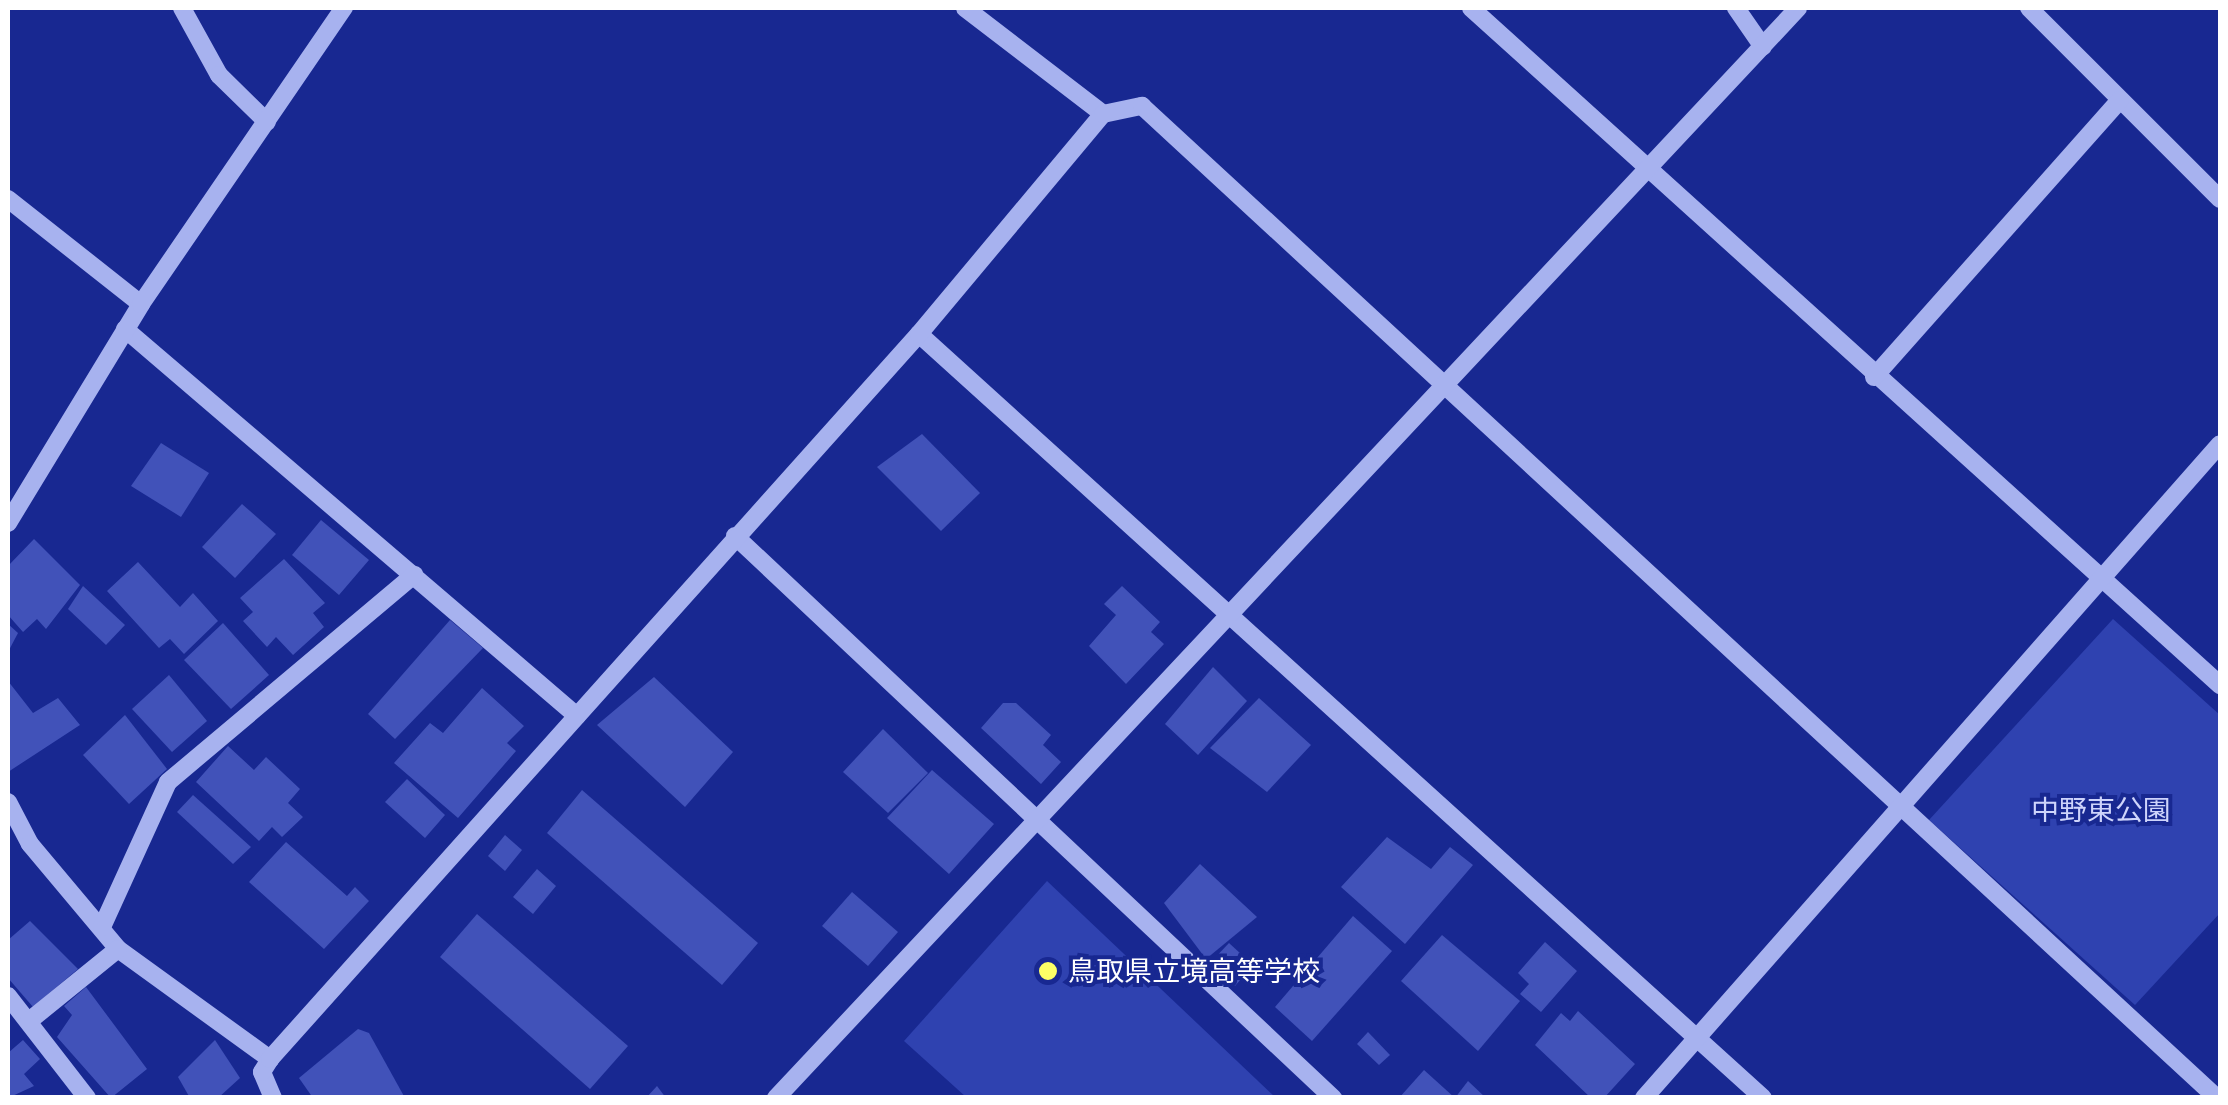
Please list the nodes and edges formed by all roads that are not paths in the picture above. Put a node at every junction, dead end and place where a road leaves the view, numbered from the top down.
1 (182, 8) edge
2 (344, 8) edge
3 (965, 8) edge
4 (1471, 8) edge
5 (1736, 8) edge
6 (1798, 8) edge
7 (2029, 8) edge
8 (1763, 46) junction
9 (2120, 100) junction
10 (1103, 114) junction
11 (267, 122) junction
12 (1644, 172) junction
13 (8, 199) edge
14 (2220, 199) edge
15 (142, 304) junction
16 (126, 329) junction
17 (919, 334) junction
18 (1874, 377) junction
19 (1440, 389) junction
20 (2220, 444) edge
21 (8, 523) edge
22 (735, 536) junction
23 (414, 575) junction
24 (2100, 577) junction
25 (1229, 622) junction
26 (2220, 685) edge
27 (577, 716) junction
28 (8, 802) edge
29 (1895, 807) junction
30 (1041, 816) junction
31 (102, 927) junction
32 (118, 948) junction
33 (8, 996) edge
34 (30, 1021) junction
35 (1696, 1039) junction
36 (270, 1060) junction
37 (87, 1098) edge
38 (274, 1098) edge
39 (776, 1098) edge
40 (1333, 1098) edge
41 (1644, 1098) edge
42 (1763, 1098) edge
43 (2218, 1098) edge

1 - 11 street
2 - 11 street
3 - 10 street
4 - 12 street
5 - 8 street
6 - 8 street
7 - 9 street
8 - 12 street
9 - 14 street
9 - 18 street
10 - 17 street
10 - 19 street
11 - 15 street
12 - 18 street
12 - 19 street
13 - 15 street
15 - 16 street
16 - 21 street
16 - 23 street
17 - 22 street
17 - 25 street
18 - 24 street
19 - 25 street
19 - 29 street
20 - 24 street
22 - 27 street
22 - 30 street
23 - 27 street
23 - 31 street
24 - 26 street
24 - 29 street
25 - 30 street
25 - 35 street
27 - 36 street
28 - 31 street
29 - 35 street
29 - 43 street
30 - 39 street
30 - 40 street
31 - 32 street
32 - 34 street
32 - 36 street
33 - 34 street
34 - 37 street
35 - 41 street
35 - 42 street
36 - 38 street

